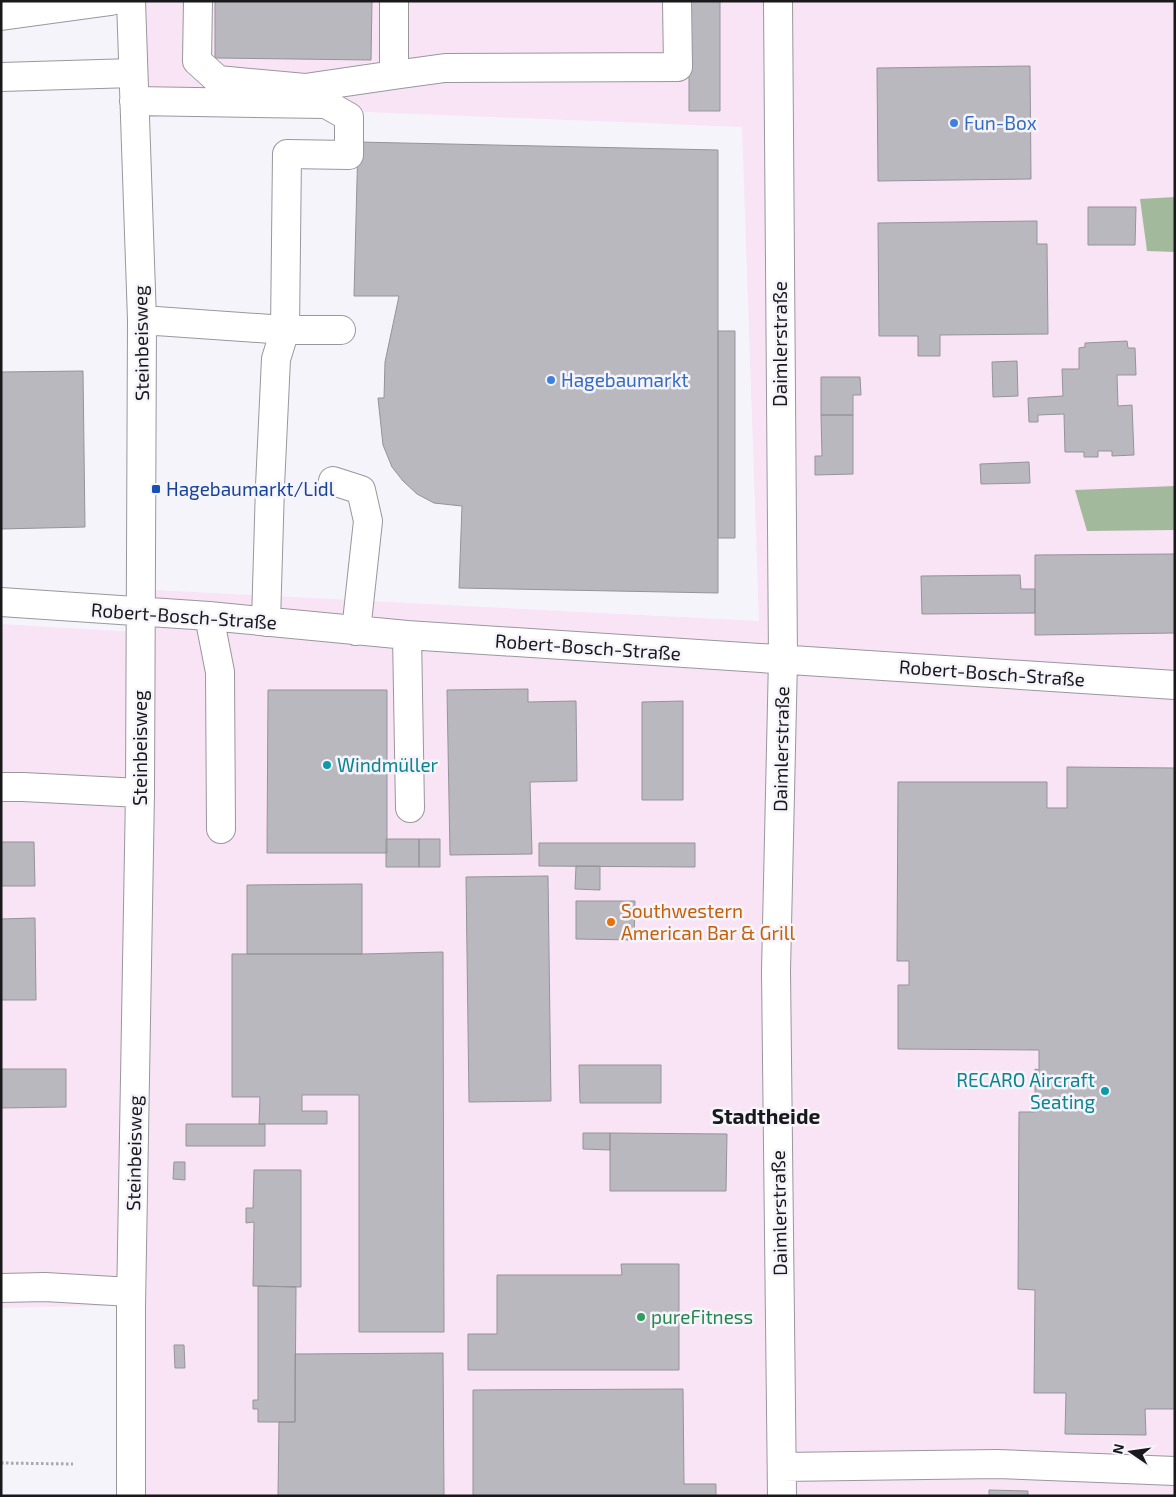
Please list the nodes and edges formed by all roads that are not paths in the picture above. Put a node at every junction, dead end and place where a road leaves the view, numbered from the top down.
1 (111, 1) edge
2 (131, 1) edge
3 (198, 1) edge
4 (394, 1) edge
5 (677, 1) edge
6 (778, 1) edge
7 (1, 16) edge
8 (133, 72) junction
9 (394, 75) junction
10 (1, 77) edge
11 (134, 101) junction
12 (142, 320) junction
13 (285, 330) junction
14 (341, 330) dead end
15 (333, 481) dead end
16 (1, 602) edge
17 (141, 612) junction
18 (209, 616) junction
19 (266, 622) junction
20 (356, 631) junction
21 (407, 635) junction
22 (783, 659) junction
23 (1175, 685) edge
24 (1, 787) edge
25 (140, 793) junction
26 (410, 808) dead end
27 (221, 829) dead end
28 (1, 1288) edge
29 (131, 1292) junction
30 (782, 1467) junction
31 (1175, 1470) edge
32 (131, 1496) edge
33 (782, 1496) edge

1 - 7 street
2 - 8 street, Steinbeisweg
3 - 9 street
4 - 9 street
5 - 9 street
6 - 22 street, Daimlerstraße
8 - 10 street
8 - 11 street, Steinbeisweg
11 - 12 street, Steinbeisweg
11 - 13 street
12 - 13 street
12 - 17 street, Steinbeisweg
13 - 14 street
13 - 19 street
15 - 20 street
16 - 17 street, Robert-Bosch-Straße
17 - 18 street, Robert-Bosch-Straße
17 - 25 street, Steinbeisweg
18 - 19 street, Robert-Bosch-Straße
18 - 27 street
19 - 20 street, Robert-Bosch-Straße
20 - 21 street, Robert-Bosch-Straße
21 - 22 street, Robert-Bosch-Straße
21 - 26 street
22 - 23 street, Robert-Bosch-Straße
22 - 30 street, Daimlerstraße
24 - 25 street
25 - 29 street, Steinbeisweg
28 - 29 street
29 - 32 street, Steinbeisweg
30 - 31 street
30 - 33 street, Daimlerstraße

